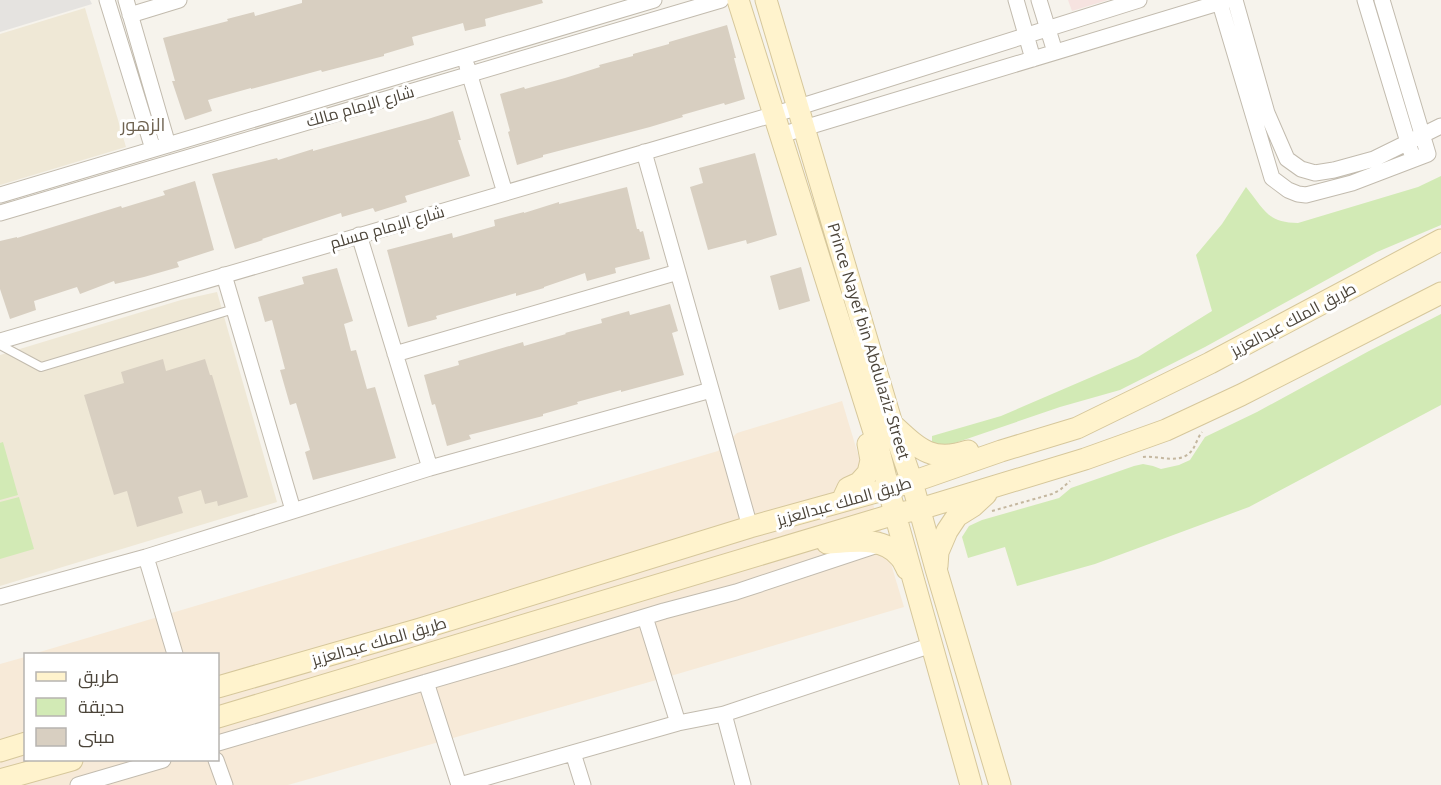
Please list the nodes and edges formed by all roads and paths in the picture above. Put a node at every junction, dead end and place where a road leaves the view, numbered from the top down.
1 (107, 0) edge
2 (179, 0) edge
3 (654, 0) edge
4 (721, 0) edge
5 (738, 0) edge
6 (766, 0) edge
7 (1016, 0) edge
8 (1039, 0) edge
9 (1139, 0) edge
10 (1365, 0) edge
11 (1384, 0) edge
12 (1226, 1) edge
13 (615, 5) edge
14 (128, 7) edge
15 (1048, 29) junction
16 (1026, 35) junction
17 (1055, 52) junction
18 (465, 56) junction
19 (1033, 58) junction
20 (470, 74) junction
21 (799, 107) junction
22 (774, 113) junction
23 (1441, 126) edge
24 (805, 127) junction
25 (781, 135) junction
26 (1423, 136) junction
27 (1408, 142) junction
28 (161, 147) junction
29 (644, 152) junction
30 (1428, 154) edge
31 (1302, 169) junction
32 (506, 192) junction
33 (1292, 192) junction
34 (0, 195) edge
35 (0, 213) edge
36 (359, 236) junction
37 (1441, 240) edge
38 (678, 272) junction
39 (224, 275) junction
40 (1441, 293) edge
41 (234, 309) junction
42 (0, 343) edge
43 (395, 354) junction
44 (711, 390) junction
45 (883, 429) junction
46 (1001, 450) junction
47 (430, 468) junction
48 (912, 482) junction
49 (994, 487) junction
50 (889, 489) junction
51 (841, 502) junction
52 (920, 509) junction
53 (294, 510) junction
54 (895, 514) junction
55 (750, 527) junction
56 (797, 544) junction
57 (883, 544) junction
58 (146, 557) junction
59 (936, 569) junction
60 (914, 579) junction
61 (0, 597) edge
62 (645, 617) junction
63 (932, 645) junction
64 (175, 653) edge
65 (426, 682) junction
66 (219, 687) edge
67 (724, 714) junction
68 (219, 717) edge
69 (678, 723) junction
70 (219, 743) edge
71 (24, 744) edge
72 (0, 751) edge
73 (573, 753) junction
74 (65, 761) edge
75 (156, 761) edge
76 (217, 761) edge
77 (0, 780) edge
78 (78, 785) edge
79 (225, 785) edge
80 (460, 785) edge
81 (583, 785) edge
82 (743, 785) edge
83 (971, 785) edge
84 (1000, 785) edge

1 - 28 street
2 - 14 street
3 - 13 street, شارع الإمام مالك
4 - 20 street, شارع الإمام مالك
5 - 22 main road, Prince Nayef bin Abdulaziz Street
6 - 21 main road, Prince Nayef bin Abdulaziz Street
7 - 16 street
8 - 15 street
9 - 15 street, شارع الإمام مسلم
10 - 27 street
11 - 26 street
12 - 17 street
12 - 31 street
12 - 33 street
13 - 18 street, شارع الإمام مالك
14 - 28 street
15 - 16 street, شارع الإمام مسلم
15 - 17 street
16 - 19 street
16 - 21 street, شارع الإمام مسلم
17 - 19 street
18 - 20 street
18 - 28 street, شارع الإمام مالك
19 - 24 street
20 - 32 street
20 - 35 street, شارع الإمام مالك
21 - 22 street, شارع الإمام مسلم
21 - 24 main road, Prince Nayef bin Abdulaziz Street
22 - 25 main road, Prince Nayef bin Abdulaziz Street
22 - 29 street, شارع الإمام مسلم
23 - 26 street
24 - 25 street
24 - 45 main road, Prince Nayef bin Abdulaziz Street
25 - 45 main road, Prince Nayef bin Abdulaziz Street
26 - 27 street
26 - 30 street
27 - 30 street
27 - 31 street
28 - 34 street, شارع الإمام مالك
29 - 32 street, شارع الإمام مسلم
29 - 38 street
30 - 33 street
31 - 33 street
32 - 36 street, شارع الإمام مسلم
36 - 39 street, شارع الإمام مسلم
36 - 43 street
37 - 46 main road, طريق الملك عبدالعزيز
38 - 43 street
38 - 44 street
39 - 41 street
39 - 42 street, شارع الإمام مسلم
40 - 49 main road, طريق الملك عبدالعزيز
41 - 42 lane
41 - 53 street
43 - 47 street
44 - 47 street
44 - 55 street
45 - 46 main road
45 - 48 main road, Prince Nayef bin Abdulaziz Street
45 - 50 main road, Prince Nayef bin Abdulaziz Street
45 - 51 main road
46 - 48 main road, طريق الملك عبدالعزيز
47 - 53 street
48 - 50 main road, طريق الملك عبدالعزيز
48 - 52 main road, Prince Nayef bin Abdulaziz Street
49 - 52 main road, طريق الملك عبدالعزيز
49 - 59 main road
50 - 51 main road, طريق الملك عبدالعزيز
50 - 54 main road, Prince Nayef bin Abdulaziz Street
51 - 55 main road, طريق الملك عبدالعزيز
52 - 54 main road, طريق الملك عبدالعزيز
52 - 59 main road, Prince Nayef bin Abdulaziz Street
53 - 58 street
54 - 56 main road, طريق الملك عبدالعزيز
54 - 60 main road, Prince Nayef bin Abdulaziz Street
55 - 66 main road, طريق الملك عبدالعزيز
56 - 57 main road
56 - 68 main road, طريق الملك عبدالعزيز
57 - 60 main road
57 - 62 street
58 - 61 street
58 - 64 street
59 - 84 main road, Prince Nayef bin Abdulaziz Street
60 - 63 main road, Prince Nayef bin Abdulaziz Street
62 - 65 street
62 - 69 street
63 - 67 street
63 - 83 main road, Prince Nayef bin Abdulaziz Street
65 - 70 street
65 - 80 street
67 - 69 street
67 - 82 street
69 - 73 street
71 - 72 main road
73 - 80 street
73 - 81 street
74 - 77 main road
75 - 78 street
76 - 79 street

